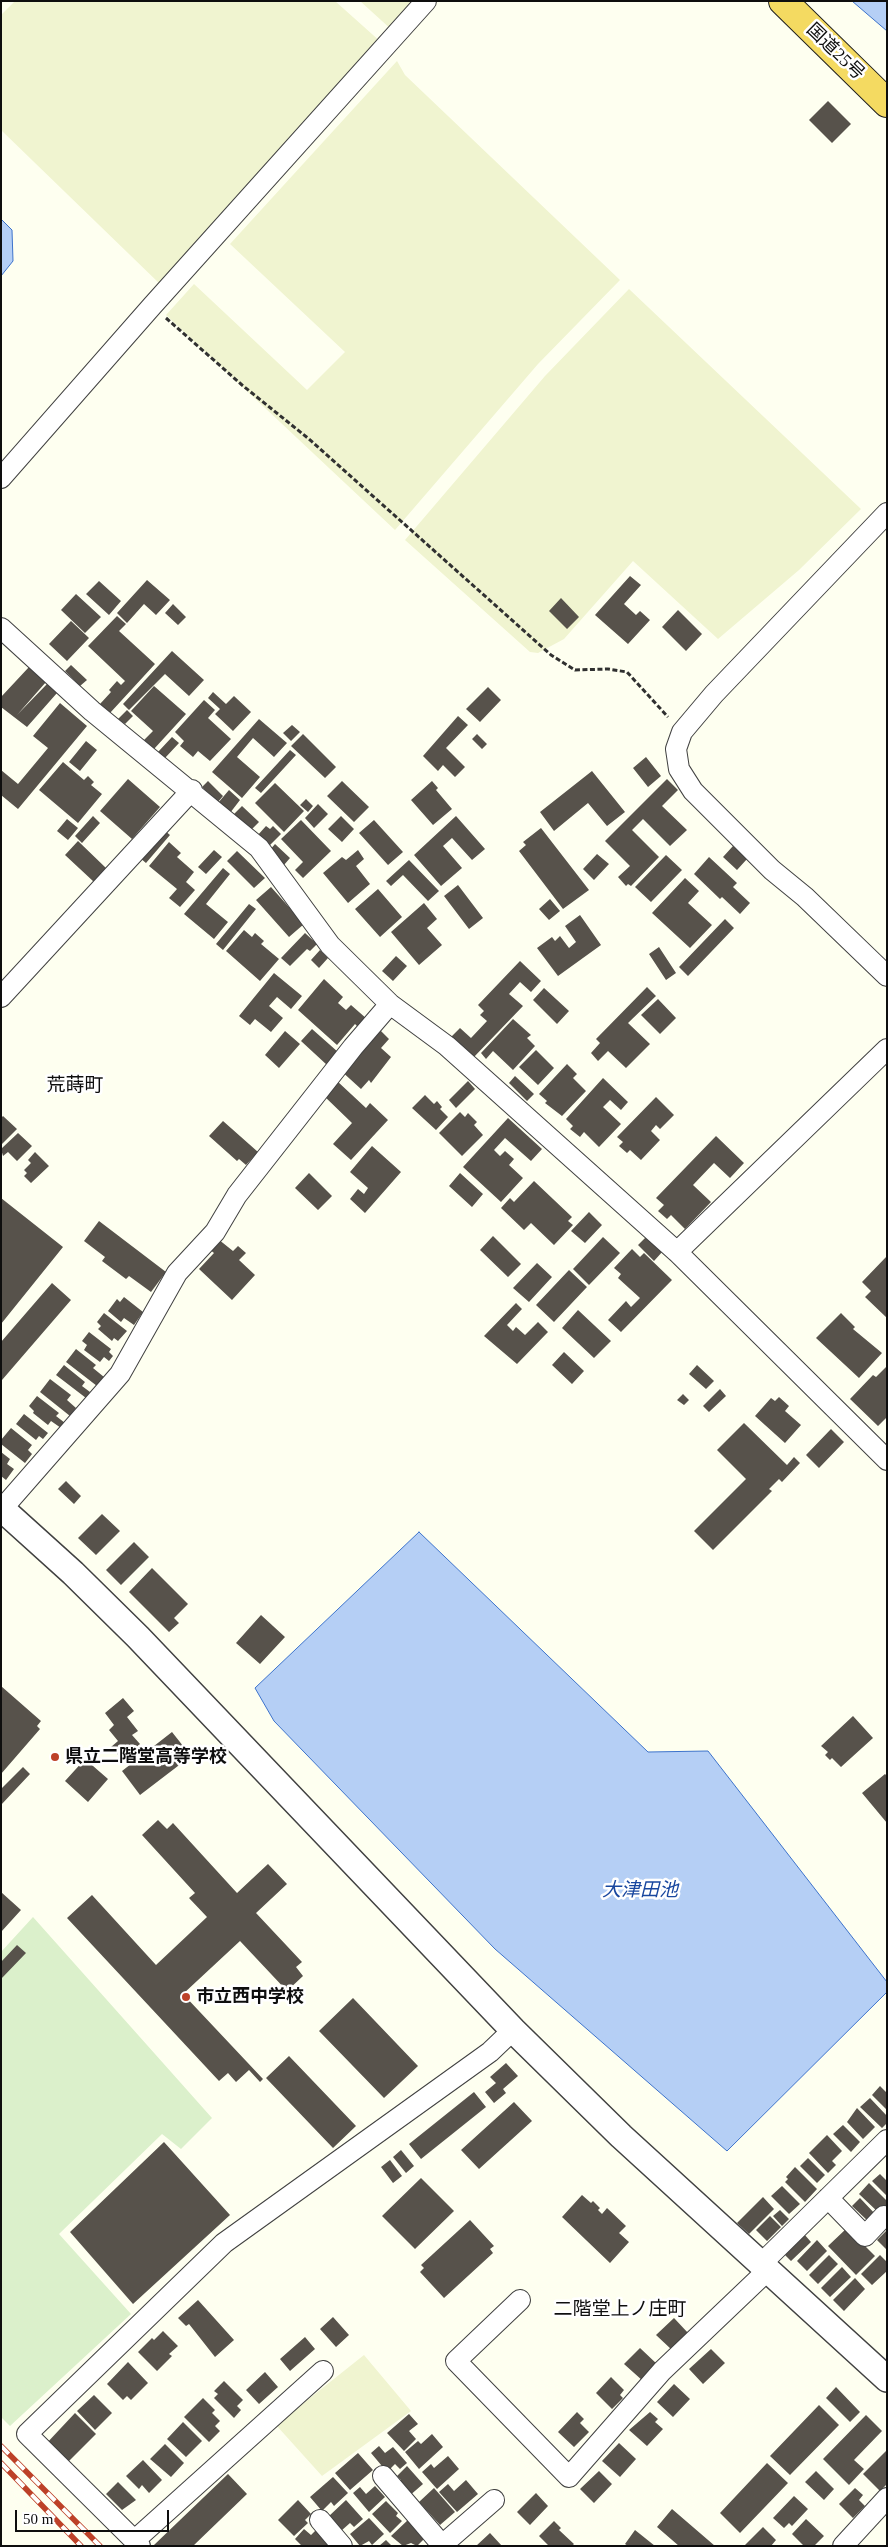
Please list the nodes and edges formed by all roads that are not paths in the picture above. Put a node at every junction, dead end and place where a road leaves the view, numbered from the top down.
1 (426, 1) edge
2 (783, 1) edge
3 (887, 103) edge
4 (1, 478) edge
5 (887, 512) edge
6 (1, 628) edge
7 (192, 790) junction
8 (887, 976) edge
9 (1, 997) edge
10 (390, 1004) junction
11 (887, 1049) edge
12 (677, 1252) junction
13 (887, 1460) edge
14 (2, 1509) edge
15 (513, 2030) junction
16 (887, 2140) edge
17 (828, 2198) junction
18 (884, 2216) dead end
19 (764, 2267) junction
20 (520, 2300) dead end
21 (324, 2371) dead end
22 (887, 2380) edge
23 (383, 2476) dead end
24 (887, 2498) edge
25 (494, 2500) dead end
26 (320, 2520) dead end
27 (137, 2543) edge
28 (342, 2546) edge
29 (442, 2546) edge
30 (842, 2546) edge

1 - 4 street
2 - 3 highway, 国道25号
5 - 8 street
6 - 7 street
7 - 9 street
7 - 10 street
10 - 12 street
10 - 14 street
11 - 12 street
12 - 13 street
14 - 15 street
15 - 19 street
15 - 27 street
16 - 17 street
17 - 18 street
17 - 19 street
19 - 20 street
19 - 22 street
21 - 27 street
23 - 29 street
24 - 30 street
25 - 29 street
26 - 28 street

